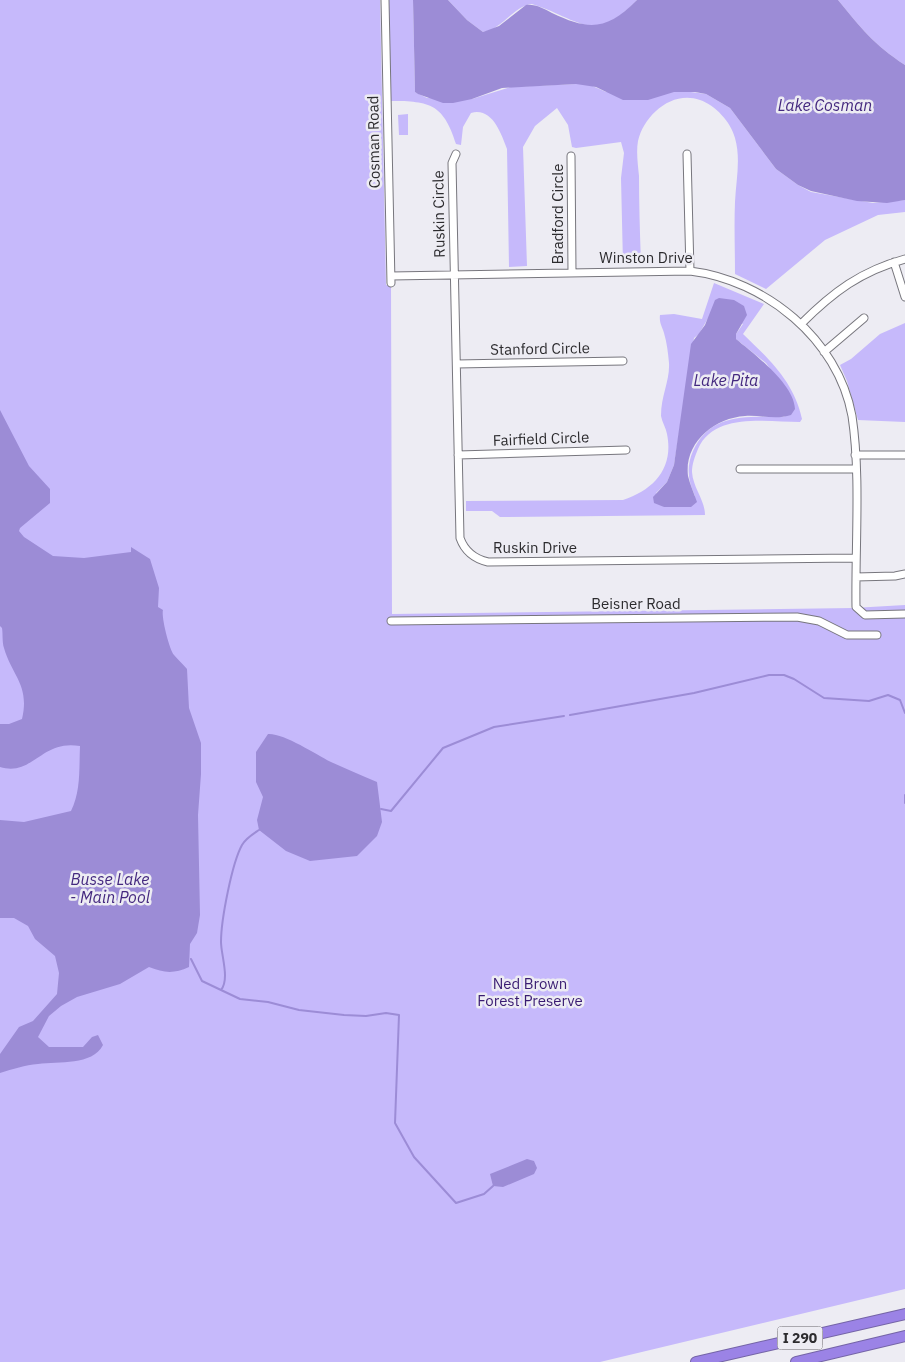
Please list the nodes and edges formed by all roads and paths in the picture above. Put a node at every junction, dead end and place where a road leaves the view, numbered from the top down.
1 (385, 0) edge
2 (456, 154) dead end
3 (687, 154) dead end
4 (571, 156) dead end
5 (905, 259) edge
6 (894, 262) junction
7 (690, 271) junction
8 (572, 272) junction
9 (454, 274) junction
10 (391, 280) joint
11 (905, 297) edge
12 (864, 318) dead end
13 (802, 324) junction
14 (824, 352) junction
15 (624, 361) dead end
16 (457, 364) junction
17 (626, 450) dead end
18 (458, 455) junction
19 (855, 455) junction
20 (905, 455) edge
21 (740, 469) dead end
22 (855, 469) junction
23 (855, 558) junction
24 (905, 574) edge
25 (856, 577) junction
26 (905, 614) edge
27 (391, 620) dead end
28 (877, 635) dead end
29 (905, 1314) edge
30 (905, 1336) edge
31 (696, 1362) edge
32 (796, 1362) edge

1 - 10 street, Cosman Road
2 - 9 street, Ruskin Circle
3 - 7 street
4 - 8 street, Bradford Circle
5 - 6 street
6 - 11 street
6 - 13 street
7 - 8 street, Winston Drive
7 - 13 street, Winston Drive
8 - 9 street, Winston Drive
9 - 10 street, Winston Drive
9 - 16 street, Ruskin Drive
12 - 14 street
13 - 14 street, Winston Drive
14 - 19 street, Winston Drive
15 - 16 street, Stanford Circle
16 - 18 street, Ruskin Drive
17 - 18 street, Fairfield Circle
18 - 23 street, Ruskin Drive
19 - 20 street
19 - 22 street, Winston Drive
21 - 22 street
22 - 23 street, Winston Drive
23 - 25 street, Winston Drive
24 - 25 street
25 - 26 street, Winston Drive
27 - 28 street, Beisner Road
29 - 31 highway, I 290
30 - 32 highway, I 290

